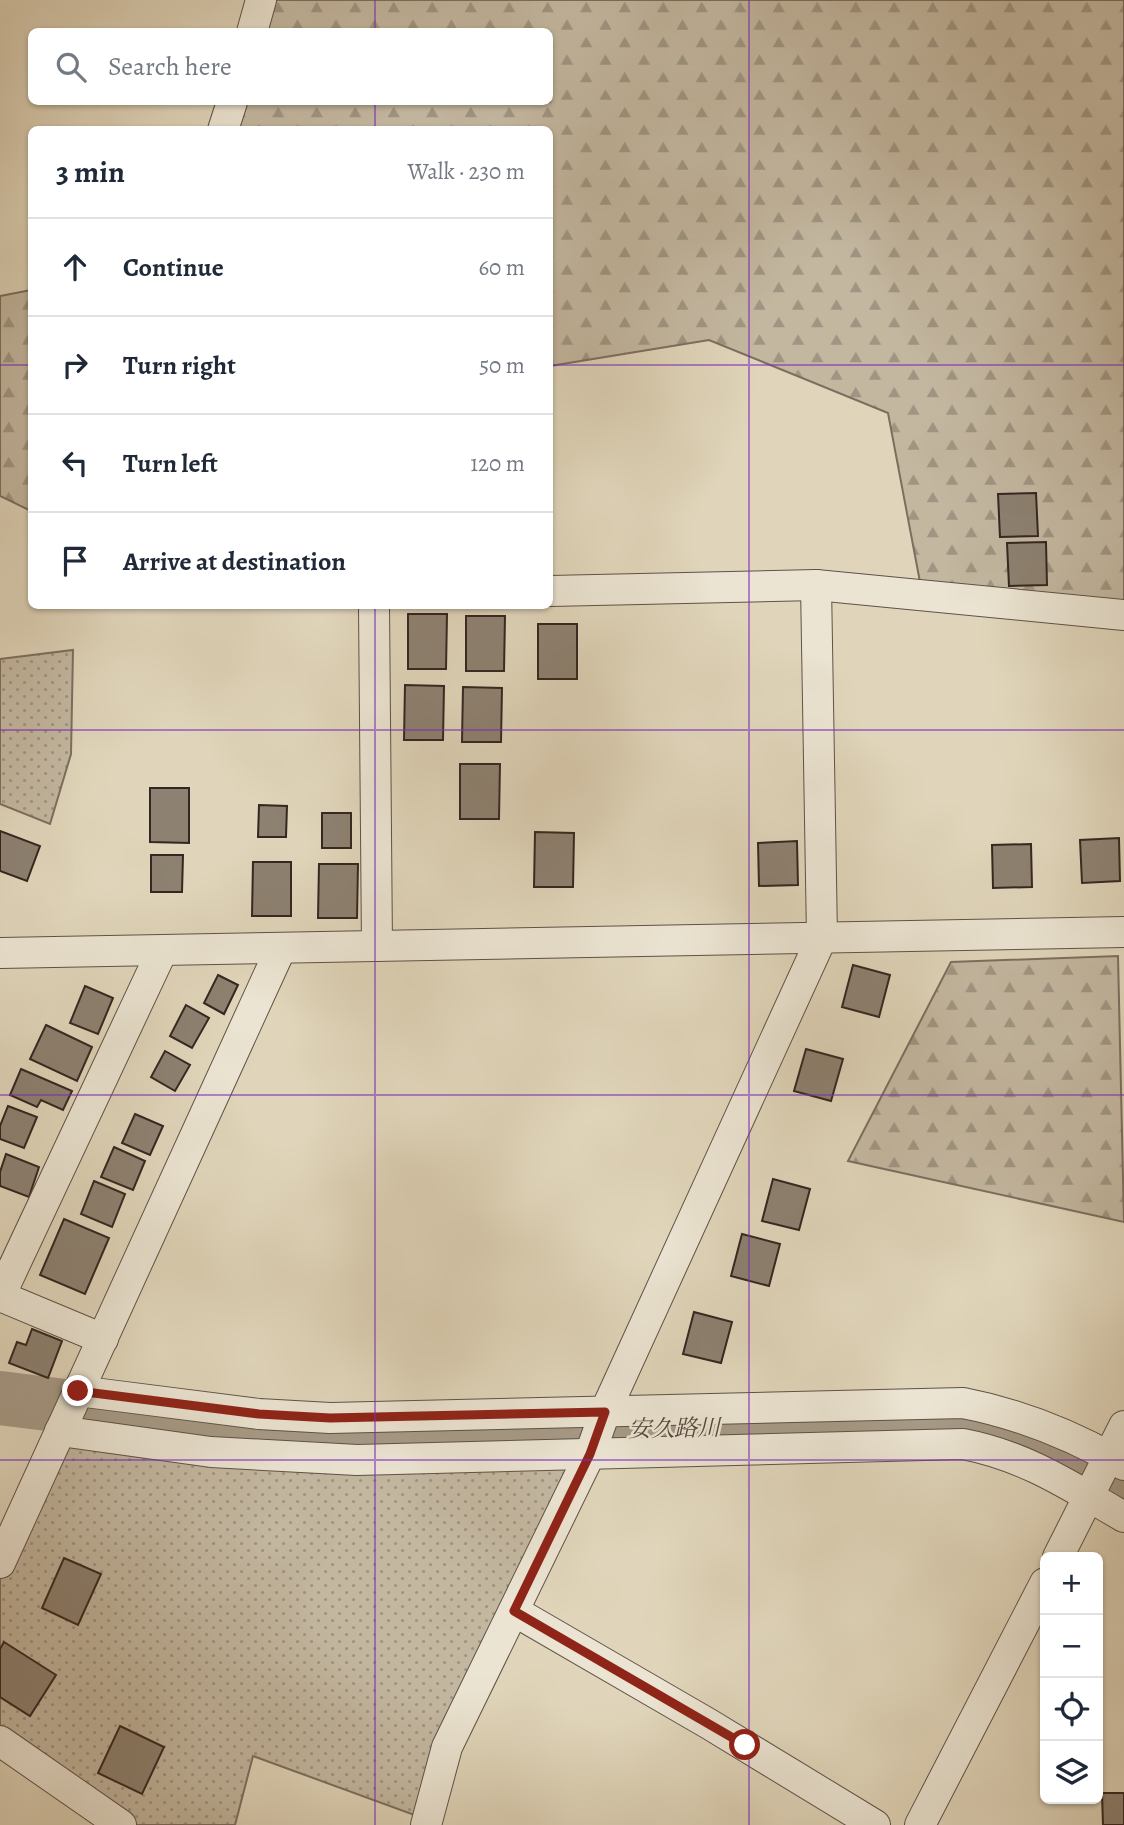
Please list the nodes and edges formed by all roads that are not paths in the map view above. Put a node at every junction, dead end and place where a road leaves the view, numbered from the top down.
1 (261, 0) edge
2 (253, 28) edge
3 (231, 105) edge
4 (224, 126) edge
5 (817, 585) junction
6 (553, 591) edge
7 (374, 609) edge
8 (1124, 615) edge
9 (1124, 932) edge
10 (822, 937) junction
11 (377, 946) junction
12 (281, 948) junction
13 (162, 951) junction
14 (0, 953) edge
15 (103, 1339) junction
16 (78, 1391) junction
17 (605, 1412) junction
18 (1124, 1426) edge
19 (60, 1431) junction
20 (590, 1454) junction
21 (1117, 1461) edge
22 (1090, 1497) junction
23 (1124, 1517) edge
24 (1061, 1552) edge
25 (0, 1563) edge
26 (1040, 1593) edge
27 (514, 1611) junction
28 (0, 1741) edge
29 (121, 1825) edge
30 (426, 1825) edge
31 (875, 1825) edge
32 (920, 1825) edge

1 - 2 street
3 - 4 street
5 - 6 street
5 - 8 street
5 - 10 street
7 - 11 street
9 - 10 street
10 - 11 street
10 - 17 street
11 - 12 street
12 - 13 street
12 - 15 street
13 - 14 street
13 - 15 street
15 - 16 street
16 - 17 street
16 - 19 street
17 - 20 street
17 - 21 street
18 - 21 street
19 - 20 street
19 - 25 street
20 - 22 street
20 - 27 street
21 - 22 street
22 - 23 street
22 - 24 street
26 - 32 street
27 - 30 street
27 - 31 street
28 - 29 street

